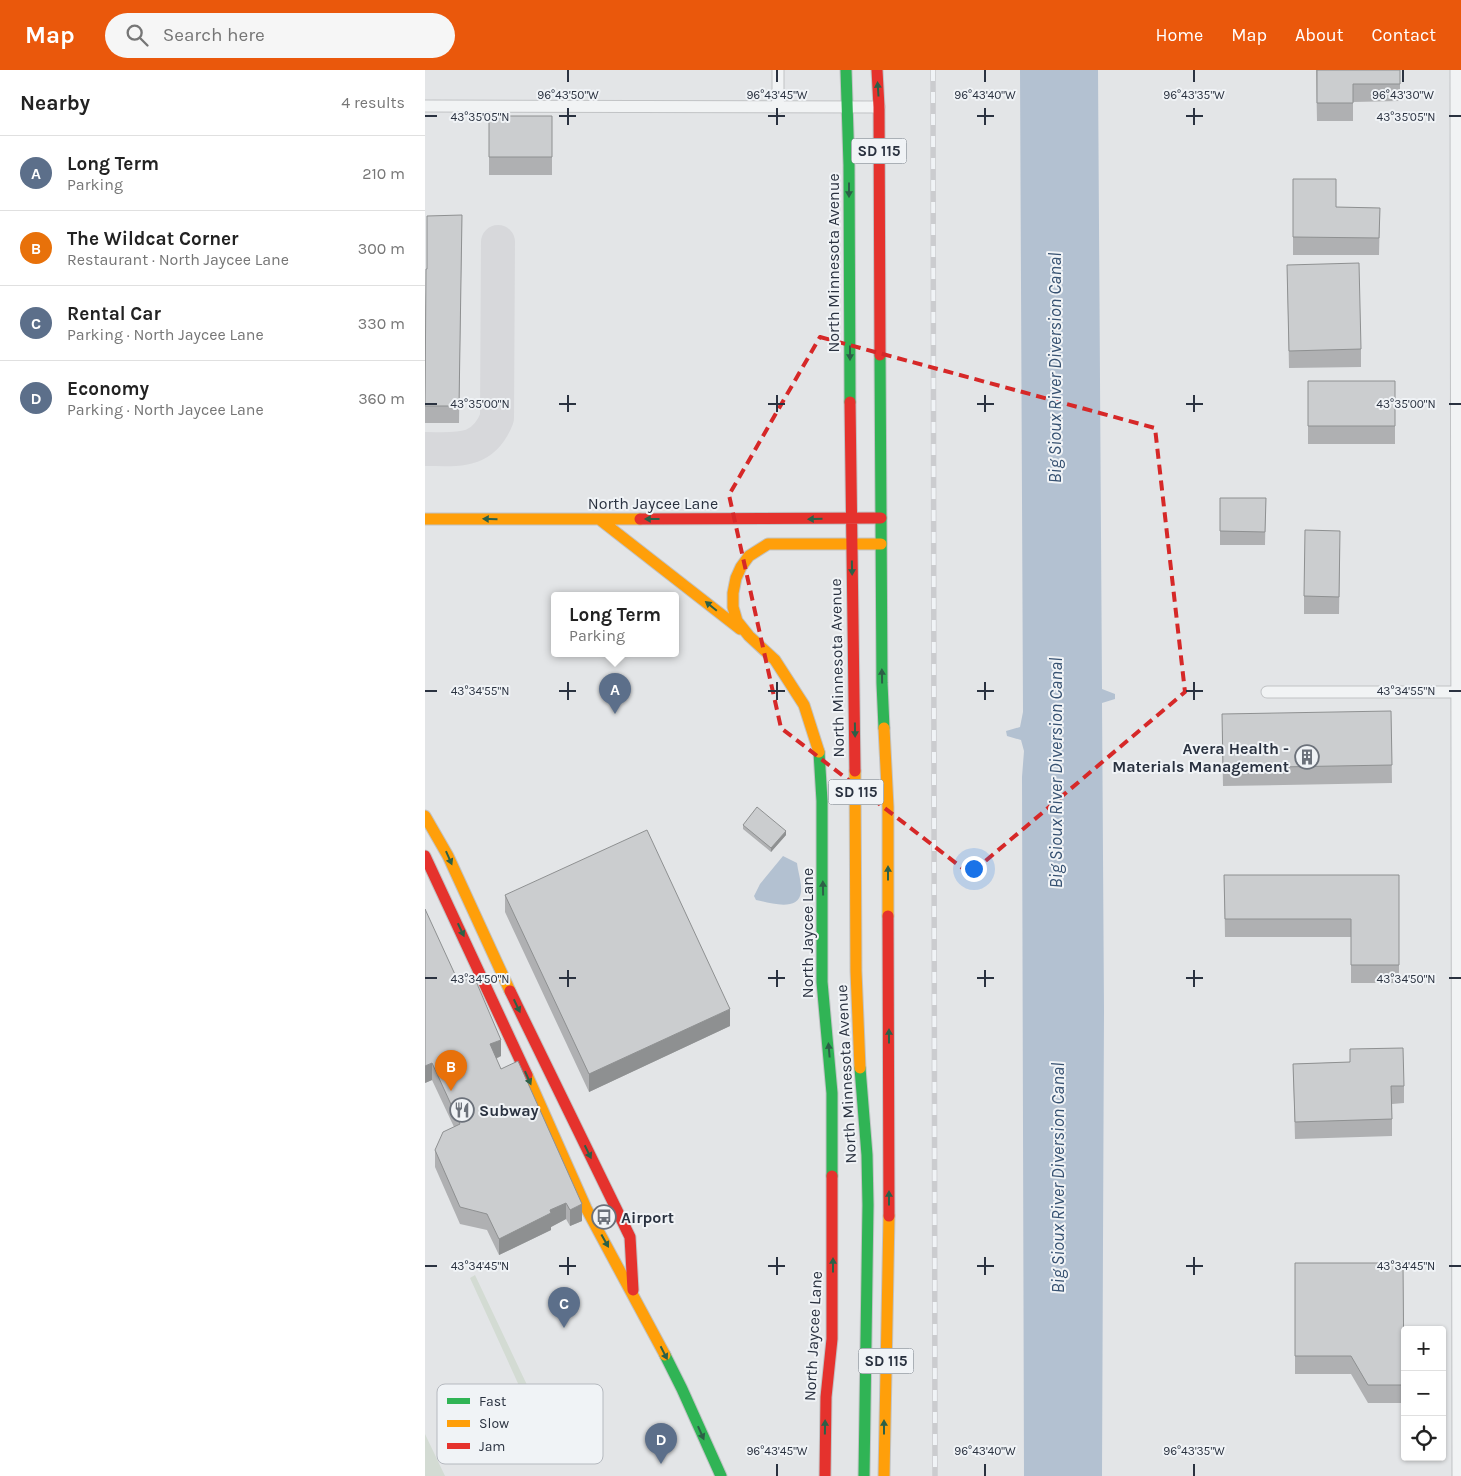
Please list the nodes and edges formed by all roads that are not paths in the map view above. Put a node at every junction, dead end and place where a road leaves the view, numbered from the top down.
1 (778, 70) edge
2 (846, 70) edge
3 (877, 70) edge
4 (1456, 70) edge
5 (425, 106) edge
6 (847, 107) junction
7 (879, 107) junction
8 (778, 108) junction
9 (851, 518) junction
10 (881, 518) junction
11 (425, 519) edge
12 (599, 519) junction
13 (851, 544) junction
14 (881, 544) junction
15 (749, 636) junction
16 (1267, 692) dead end
17 (1459, 692) edge
18 (425, 816) edge
19 (425, 856) edge
20 (634, 1295) junction
21 (721, 1476) edge
22 (825, 1476) edge
23 (864, 1476) edge
24 (884, 1476) edge
25 (1458, 1476) edge

1 - 8 street
2 - 6 main road, North Minnesota Avenue / SD 115
7 -> 3 main road, SD 115
4 - 17 street
5 - 8 street
6 - 7 street
6 - 8 street
6 -> 9 main road, North Minnesota Avenue / SD 115
7 - 10 main road, SD 115
9 - 10 main road, North Jaycee Lane
9 -> 12 main road, North Jaycee Lane
9 - 13 main road, North Minnesota Avenue / SD 115
10 - 14 main road, SD 115
12 -> 11 main road, North Jaycee Lane
15 -> 12 main road
13 - 14 main road, North Jaycee Lane
13 - 15 main road, North Jaycee Lane
13 -> 23 main road, North Minnesota Avenue / SD 115
24 -> 14 main road, SD 115
22 -> 15 main road, North Jaycee Lane
16 - 17 street
17 - 25 street
18 -> 20 main road
19 -> 20 main road
20 -> 21 main road

